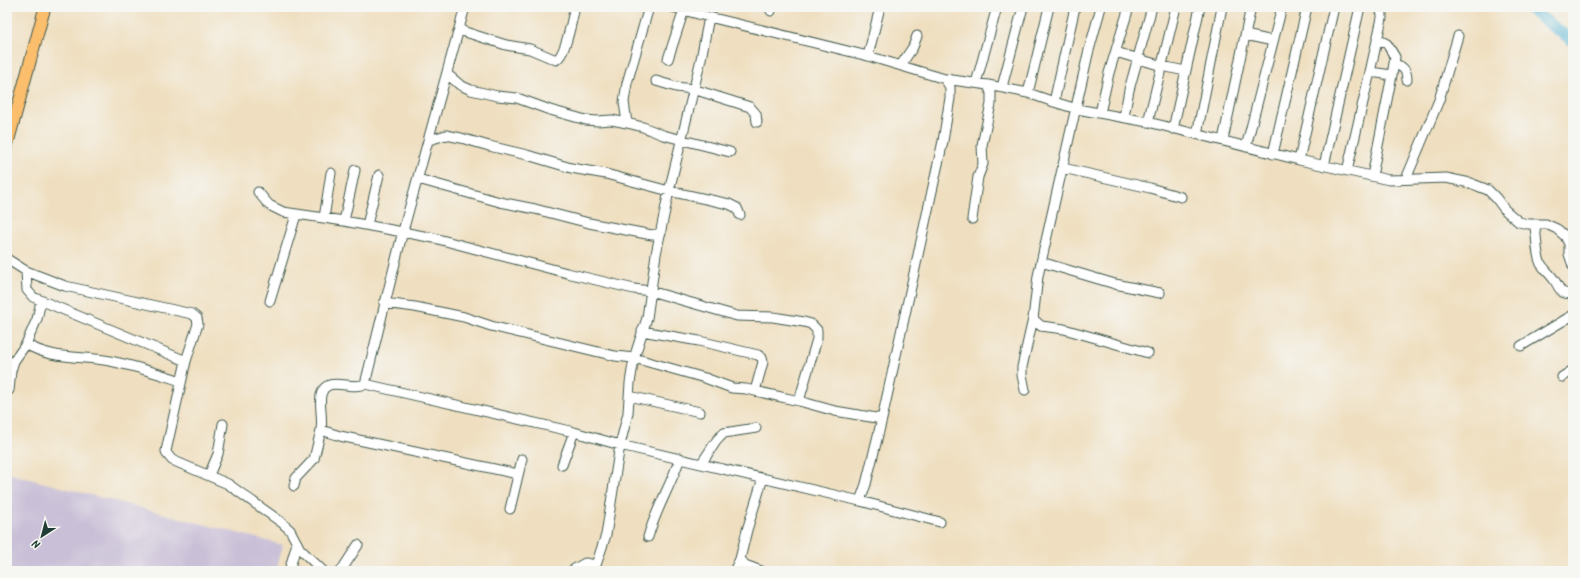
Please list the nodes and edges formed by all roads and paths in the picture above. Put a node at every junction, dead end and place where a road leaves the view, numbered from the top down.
1 (465, 7) edge
2 (575, 7) edge
3 (649, 7) edge
4 (672, 7) edge
5 (880, 7) edge
6 (997, 7) edge
7 (1023, 7) edge
8 (1049, 7) edge
9 (1075, 7) edge
10 (1101, 7) edge
11 (1129, 7) edge
12 (1152, 7) edge
13 (1176, 7) edge
14 (1200, 7) edge
15 (1222, 7) edge
16 (1251, 7) edge
17 (1282, 7) edge
18 (1307, 7) edge
19 (1334, 7) edge
20 (1360, 7) edge
21 (1379, 7) edge
22 (689, 10) edge
23 (44, 11) edge
24 (709, 18) junction
25 (459, 30) junction
26 (1245, 34) junction
27 (917, 36) dead end
28 (1458, 36) dead end
29 (1380, 40) junction
30 (1274, 41) junction
31 (1116, 52) junction
32 (868, 56) junction
33 (668, 58) dead end
34 (1139, 58) junction
35 (1395, 64) junction
36 (901, 65) junction
37 (1162, 66) junction
38 (1185, 71) junction
39 (1370, 72) junction
40 (447, 74) junction
41 (1392, 75) junction
42 (1407, 80) dead end
43 (656, 81) dead end
44 (950, 82) junction
45 (976, 83) junction
46 (988, 85) junction
47 (1002, 87) junction
48 (693, 89) junction
49 (1028, 93) junction
50 (1054, 102) junction
51 (1077, 109) junction
52 (1100, 113) junction
53 (1124, 117) junction
54 (757, 122) dead end
55 (1148, 122) junction
56 (627, 124) junction
57 (1172, 129) junction
58 (1197, 134) junction
59 (429, 140) junction
60 (682, 140) junction
61 (1222, 140) junction
62 (7, 146) edge
63 (1246, 147) junction
64 (730, 152) dead end
65 (1273, 154) junction
66 (1298, 160) junction
67 (1324, 166) junction
68 (1063, 168) junction
69 (355, 170) dead end
70 (1347, 171) junction
71 (331, 173) dead end
72 (378, 175) dead end
73 (1372, 176) junction
74 (418, 179) junction
75 (1406, 179) junction
76 (669, 191) junction
77 (258, 192) dead end
78 (1181, 197) dead end
79 (296, 215) junction
80 (740, 215) dead end
81 (324, 218) junction
82 (972, 219) dead end
83 (344, 221) junction
84 (1534, 224) junction
85 (367, 225) junction
86 (403, 231) junction
87 (656, 234) junction
88 (1571, 246) edge
89 (7, 260) edge
90 (1041, 262) junction
91 (1573, 266) edge
92 (26, 271) junction
93 (647, 293) junction
94 (1160, 293) dead end
95 (1573, 294) edge
96 (270, 301) dead end
97 (41, 302) junction
98 (384, 303) junction
99 (1573, 315) edge
100 (1033, 319) junction
101 (642, 331) junction
102 (26, 344) junction
103 (1521, 346) dead end
104 (1148, 353) dead end
105 (634, 358) junction
106 (186, 361) junction
107 (1573, 370) edge
108 (1562, 377) dead end
109 (181, 381) junction
110 (365, 384) junction
111 (9, 390) dead end
112 (1025, 390) dead end
113 (755, 391) junction
114 (629, 396) junction
115 (799, 401) junction
116 (700, 412) dead end
117 (882, 419) junction
118 (223, 424) dead end
119 (756, 428) dead end
120 (321, 430) junction
121 (574, 432) junction
122 (620, 445) junction
123 (680, 458) junction
124 (522, 459) dead end
125 (701, 464) junction
126 (562, 465) dead end
127 (518, 474) junction
128 (209, 475) junction
129 (763, 478) junction
130 (294, 486) dead end
131 (860, 501) junction
132 (510, 509) dead end
133 (940, 522) dead end
134 (648, 537) dead end
135 (297, 543) junction
136 (358, 545) dead end
137 (740, 559) junction
138 (595, 568) edge
139 (318, 569) edge
140 (289, 571) edge
141 (341, 571) edge
142 (571, 571) edge
143 (734, 571) edge
144 (761, 571) edge

1 - 25 street
2 - 25 street
3 - 56 street
4 - 22 street
5 - 32 street
6 - 45 street
7 - 47 street
8 - 49 street
9 - 50 street
10 - 51 street
11 - 31 street
12 - 34 street
13 - 37 street
14 - 38 street
15 - 58 street
16 - 26 street
17 - 30 street
18 - 65 street
19 - 66 street
20 - 67 street
21 - 29 street
22 - 24 street
22 - 33 street
23 - 62 main road
24 - 32 street
24 - 48 street
25 - 40 street
26 - 30 street
26 - 61 street
27 - 36 street
28 - 75 street
29 - 35 street
29 - 39 street
30 - 63 street
31 - 34 street
31 - 52 street
32 - 36 street
34 - 37 street
34 - 53 street
35 - 41 street
35 - 42 street
36 - 44 street
37 - 38 street
37 - 55 street
38 - 57 street
39 - 41 street
39 - 70 street
40 - 56 street
40 - 59 street
41 - 73 street
43 - 48 street
44 - 45 street
44 - 117 street
45 - 46 street
46 - 47 street
46 - 82 street
47 - 49 street
48 - 54 street
48 - 60 street
49 - 50 street
50 - 51 street
51 - 52 street
51 - 68 street
52 - 53 street
53 - 55 street
55 - 57 street
56 - 60 street
57 - 58 street
58 - 61 street
59 - 74 street
59 - 76 street
60 - 64 street
60 - 76 street
61 - 63 street
63 - 65 street
65 - 66 street
66 - 67 street
67 - 70 street
68 - 78 street
68 - 90 street
69 - 83 street
70 - 73 street
71 - 81 street
72 - 85 street
73 - 75 street
74 - 86 street
74 - 87 street
75 - 84 street
76 - 80 street
76 - 87 street
77 - 79 street
79 - 81 street
79 - 96 street
81 - 83 street
83 - 85 street
84 - 88 street
84 - 95 street
85 - 86 street
86 - 93 street
86 - 98 street
87 - 93 street
88 - 91 street
89 - 92 street
90 - 94 street
90 - 100 street
92 - 97 street
92 - 106 street
93 - 101 street
93 - 115 street
97 - 102 street
97 - 106 street
98 - 105 street
98 - 110 street
99 - 103 street
100 - 104 street
100 - 112 street
101 - 105 street
101 - 113 street
102 - 109 street
102 - 111 street
105 - 113 street
105 - 114 street
106 - 109 street
107 - 108 street
109 - 128 street
110 - 120 street
110 - 121 street
113 - 115 street
114 - 116 street
114 - 122 street
115 - 117 street
117 - 131 street
118 - 128 street
119 - 125 street
120 - 127 street
120 - 130 street
121 - 122 street
121 - 126 street
122 - 123 street
122 - 138 street
123 - 125 street
123 - 134 street
124 - 127 street
125 - 129 street
127 - 132 street
128 - 135 street
129 - 131 street
129 - 137 street
131 - 133 street
135 - 139 street
135 - 140 street
136 - 141 street
137 - 143 street
137 - 144 street
138 - 142 street

